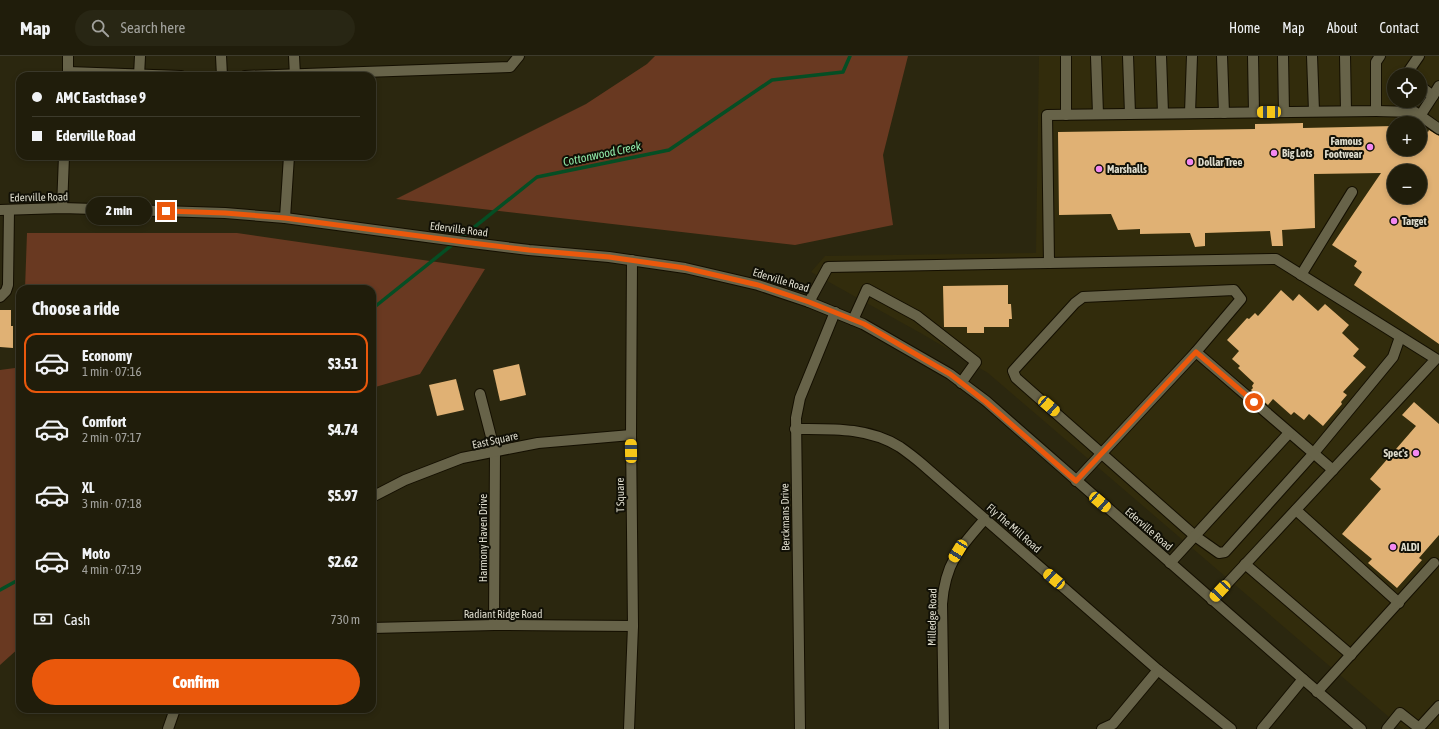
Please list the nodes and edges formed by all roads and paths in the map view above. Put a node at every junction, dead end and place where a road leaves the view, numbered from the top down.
1 (68, 56) edge
2 (140, 56) edge
3 (221, 56) edge
4 (294, 56) edge
5 (519, 56) edge
6 (1066, 56) edge
7 (1096, 56) edge
8 (1128, 56) edge
9 (1161, 56) edge
10 (1192, 56) edge
11 (1222, 56) edge
12 (1253, 56) edge
13 (1283, 56) edge
14 (1312, 56) edge
15 (1345, 56) edge
16 (1380, 56) edge
17 (1419, 56) edge
18 (1411, 68) edge
19 (68, 72) edge
20 (139, 72) edge
21 (222, 72) edge
22 (295, 72) edge
23 (376, 73) edge
24 (1439, 86) edge
25 (1427, 92) edge
26 (1432, 96) junction
27 (1314, 111) junction
28 (1346, 111) junction
29 (1376, 111) junction
30 (1254, 112) junction
31 (1284, 112) junction
32 (1164, 113) junction
33 (1190, 113) junction
34 (1224, 113) junction
35 (1066, 114) junction
36 (1098, 114) junction
37 (1130, 114) junction
38 (1420, 116) joint
39 (1427, 121) edge
40 (1439, 129) edge
41 (64, 160) edge
42 (289, 160) edge
43 (1352, 192) dead end
44 (62, 208) junction
45 (5, 210) edge
46 (285, 218) junction
47 (632, 260) junction
48 (1049, 263) junction
49 (1301, 275) junction
50 (0, 297) edge
51 (809, 302) junction
52 (835, 312) junction
53 (853, 320) junction
54 (1400, 337) junction
55 (1196, 352) junction
56 (961, 383) junction
57 (480, 394) dead end
58 (796, 429) junction
59 (1289, 433) junction
60 (631, 435) junction
61 (495, 452) junction
62 (1102, 453) junction
63 (1313, 454) junction
64 (1332, 470) junction
65 (1076, 481) junction
66 (376, 495) edge
67 (1296, 510) junction
68 (984, 518) junction
69 (1195, 536) junction
70 (1170, 563) junction
71 (1437, 563) edge
72 (1245, 564) junction
73 (1212, 600) junction
74 (1399, 603) junction
75 (494, 625) junction
76 (633, 626) junction
77 (376, 628) edge
78 (1351, 655) junction
79 (1158, 670) junction
80 (1303, 679) junction
81 (1317, 692) junction
82 (1439, 706) edge
83 (174, 713) edge
84 (168, 729) edge
85 (629, 729) edge
86 (800, 729) edge
87 (944, 729) edge
88 (1102, 729) edge
89 (1231, 729) edge
90 (1262, 729) edge
91 (1361, 729) edge
92 (1387, 729) edge

1 - 19 street
2 - 20 street
3 - 21 street
4 - 22 street
5 - 23 street
6 - 35 street
7 - 36 street
8 - 37 street
9 - 32 street
10 - 33 street
11 - 34 street
12 - 30 street
13 - 31 street
14 - 27 street
15 - 28 street
16 - 29 street
17 - 18 street
24 - 26 street
25 - 26 street
26 - 38 street
27 - 28 street
27 - 31 street
28 - 29 street
29 - 38 street
30 - 31 street
30 - 34 street
32 - 33 street
32 - 37 street
33 - 34 street
35 - 36 street
35 - 48 street
36 - 37 street
39 - 40 street
41 - 44 street
42 - 46 street
43 - 49 street
44 - 45 street, Ederville Road
44 - 46 street, Ederville Road
45 - 50 street
46 - 47 street, Ederville Road
47 - 51 street, Ederville Road
47 - 60 street, T Square
48 - 49 street
48 - 51 street
49 - 54 street
51 - 52 street, Ederville Road
52 - 53 street, Ederville Road
52 - 58 street, Berckmans Drive
53 - 56 street, Ederville Road
53 - 56 street
54 - 63 street
54 - 64 street
55 - 59 street
55 - 62 street
55 - 62 street
56 - 65 street, Ederville Road
57 - 61 street, Harmony Haven Drive
58 - 68 street, Fly The Mill Road
58 - 86 street, Berckmans Drive
59 - 63 street
59 - 69 street
60 - 61 street, East Square
60 - 76 street, T Square
61 - 66 street, East Square
61 - 75 street, Harmony Haven Drive
62 - 65 street
62 - 69 street
63 - 64 street
63 - 69 street
64 - 67 street
65 - 70 street, Ederville Road
67 - 72 street
67 - 74 street
68 - 79 street, Fly The Mill Road
68 - 87 street, Milledge Road
69 - 70 street
70 - 73 street, Ederville Road
71 - 74 street
72 - 73 street
72 - 78 street
73 - 80 street, Ederville Road
74 - 78 street
75 - 76 street, Radiant Ridge Road
75 - 77 street, Radiant Ridge Road
76 - 85 street, T Square
78 - 81 street
79 - 88 street
79 - 89 street, Fly The Mill Road
80 - 81 street, Ederville Road
80 - 90 street
81 - 91 street, Ederville Road
82 - 92 street
83 - 84 street

